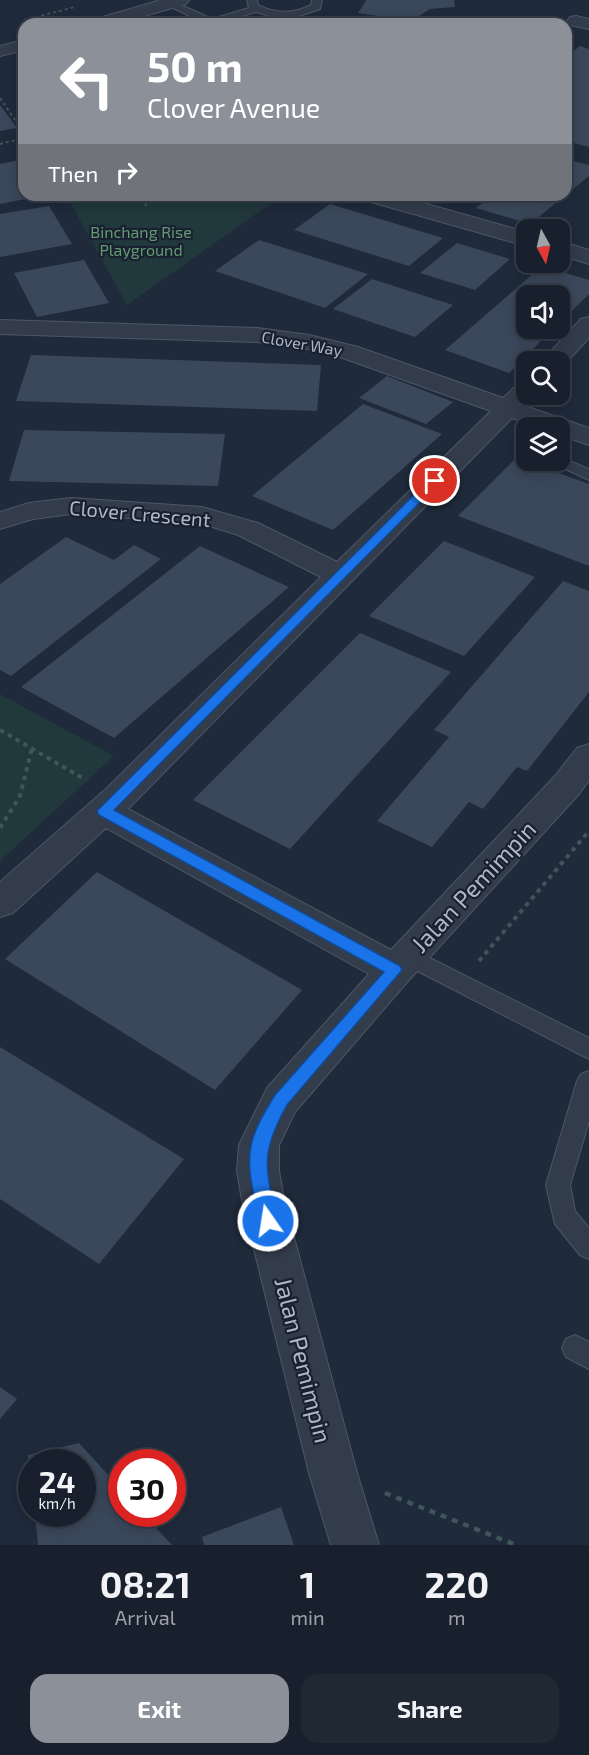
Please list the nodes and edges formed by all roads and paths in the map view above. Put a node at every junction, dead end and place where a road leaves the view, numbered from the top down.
1 (317, 0) edge
2 (162, 3) edge
3 (255, 5) edge
4 (79, 6) dead end
5 (34, 18) edge
6 (104, 18) edge
7 (116, 18) edge
8 (177, 18) edge
9 (196, 18) edge
10 (221, 18) edge
11 (18, 41) edge
12 (0, 45) edge
13 (18, 46) edge
14 (0, 51) edge
15 (0, 98) edge
16 (18, 124) edge
17 (18, 140) edge
18 (0, 144) edge
19 (148, 201) edge
20 (394, 201) edge
21 (433, 201) edge
22 (145, 206) dead end
23 (423, 209) junction
24 (516, 236) edge
25 (570, 251) edge
26 (589, 256) edge
27 (589, 324) edge
28 (0, 327) edge
29 (563, 351) edge
30 (516, 401) edge
31 (508, 410) junction
32 (526, 417) edge
33 (570, 432) edge
34 (589, 437) edge
35 (570, 467) edge
36 (589, 475) edge
37 (0, 521) edge
38 (342, 576) junction
39 (0, 730) edge
40 (32, 748) junction
41 (589, 756) edge
42 (578, 783) edge
43 (111, 805) junction
44 (0, 828) edge
45 (589, 831) edge
46 (0, 903) edge
47 (401, 963) junction
48 (461, 983) junction
49 (589, 1048) edge
50 (589, 1081) edge
51 (589, 1247) edge
52 (333, 1473) junction
53 (361, 1539) edge
54 (516, 1545) edge

1 - 3 lane
2 - 6 street
2 - 7 street
2 - 8 lane
2 - 9 lane
3 - 10 lane
4 - 5 path
11 - 12 street
13 - 14 street
15 - 16 path
17 - 18 path
19 - 22 path
20 - 23 street
21 - 23 street
23 - 24 street
25 - 26 street
27 - 29 street
28 - 31 street, Clover Way
30 - 31 street
31 - 32 street, Clover Way
31 - 38 street
33 - 34 street, Clover Way
35 - 36 lane
37 - 38 street, Clover Crescent
38 - 43 street
39 - 40 path
40 - 43 path
40 - 44 path
41 - 42 street, Jalan Pemimpin
42 - 47 street, Jalan Pemimpin
43 - 46 street
43 - 47 street
45 - 48 path
47 - 48 lane
47 - 52 street, Jalan Pemimpin
48 - 49 lane
50 - 51 lane
52 - 53 street, Jalan Pemimpin
52 - 54 path

